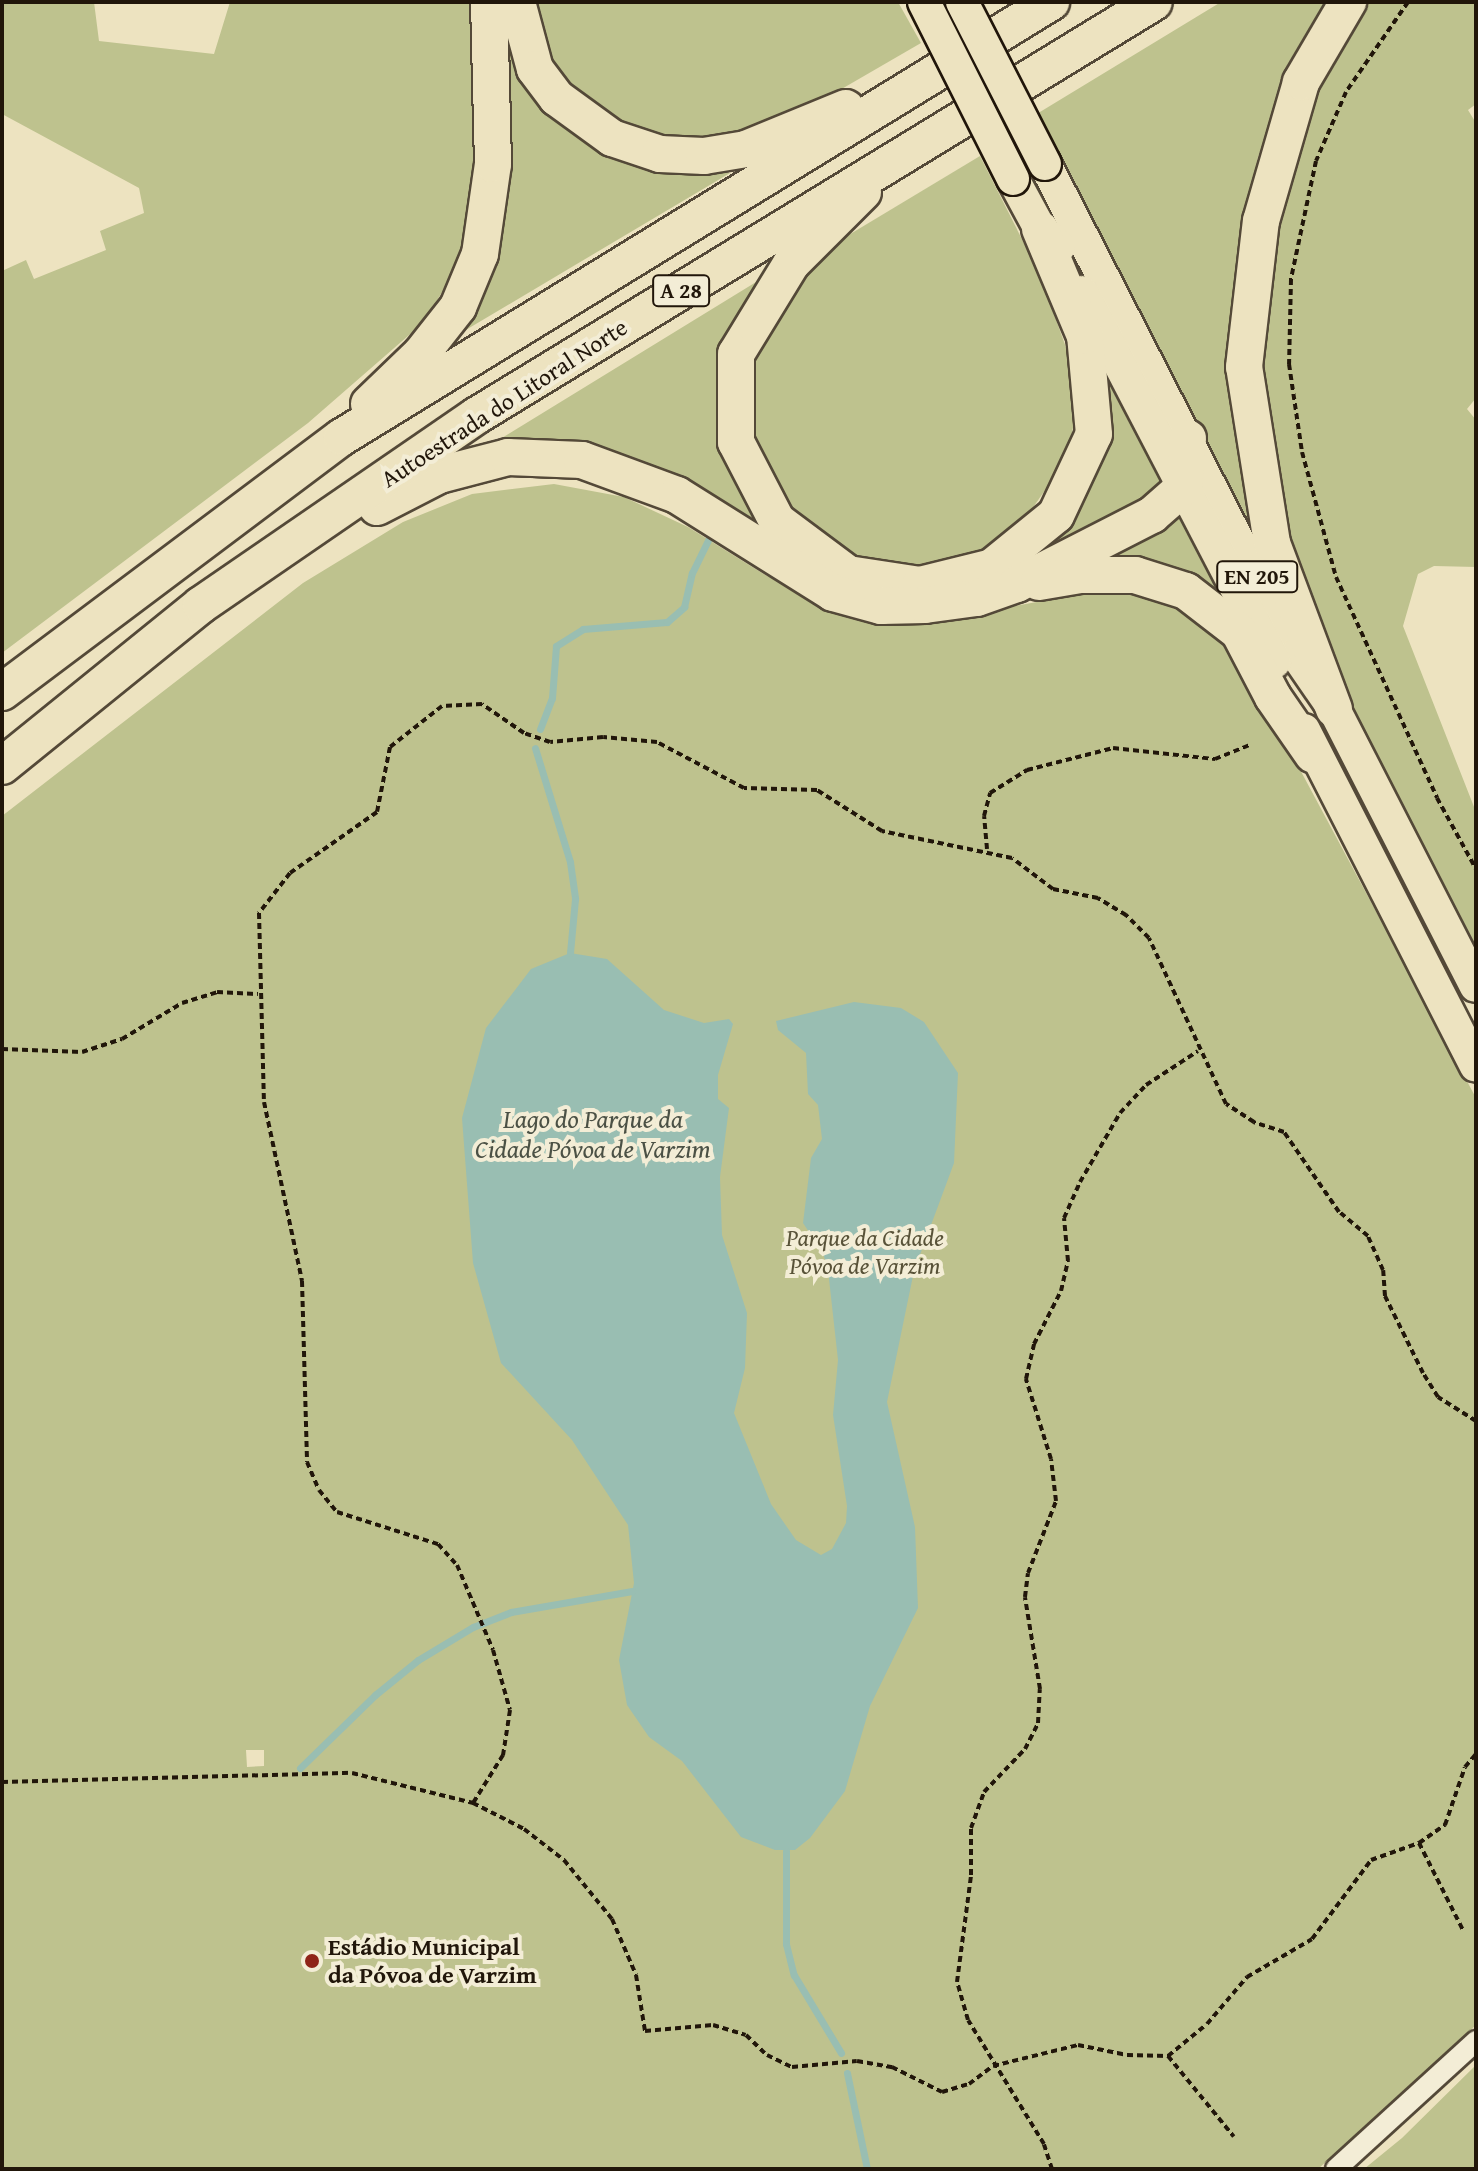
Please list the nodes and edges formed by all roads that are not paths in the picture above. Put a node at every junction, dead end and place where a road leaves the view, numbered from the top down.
1 (489, 2) edge
2 (517, 2) edge
3 (924, 2) edge
4 (962, 2) edge
5 (1051, 2) edge
6 (1154, 2) edge
7 (1348, 2) edge
8 (902, 92) junction
9 (886, 165) junction
10 (1040, 229) junction
11 (342, 437) junction
12 (1188, 438) junction
13 (1184, 487) junction
14 (328, 517) junction
15 (1017, 584) junction
16 (2, 692) edge
17 (1334, 709) junction
18 (1313, 755) junction
19 (2, 766) edge
20 (1476, 986) edge
21 (1476, 1066) edge
22 (1476, 2041) edge
23 (1336, 2169) edge

1 - 11 highway
2 - 8 highway
3 - 10 main road, EN 205, bridge
4 - 12 main road, EN 205, bridge
5 - 8 highway, A 28
6 - 9 highway, Autoestrada do Litoral Norte / A 28
7 - 17 highway
8 - 11 highway, A 28
9 - 10 highway
9 - 14 highway, Autoestrada do Litoral Norte / A 28
10 - 13 main road, EN 205
11 - 16 highway, A 28
12 - 13 highway
12 - 17 main road, EN 205
13 - 15 highway
13 - 18 main road, EN 205
14 - 15 highway
14 - 19 highway, Autoestrada do Litoral Norte / A 28
15 - 18 highway
17 - 20 main road, EN 205
18 - 21 main road, EN 205
22 - 23 street

